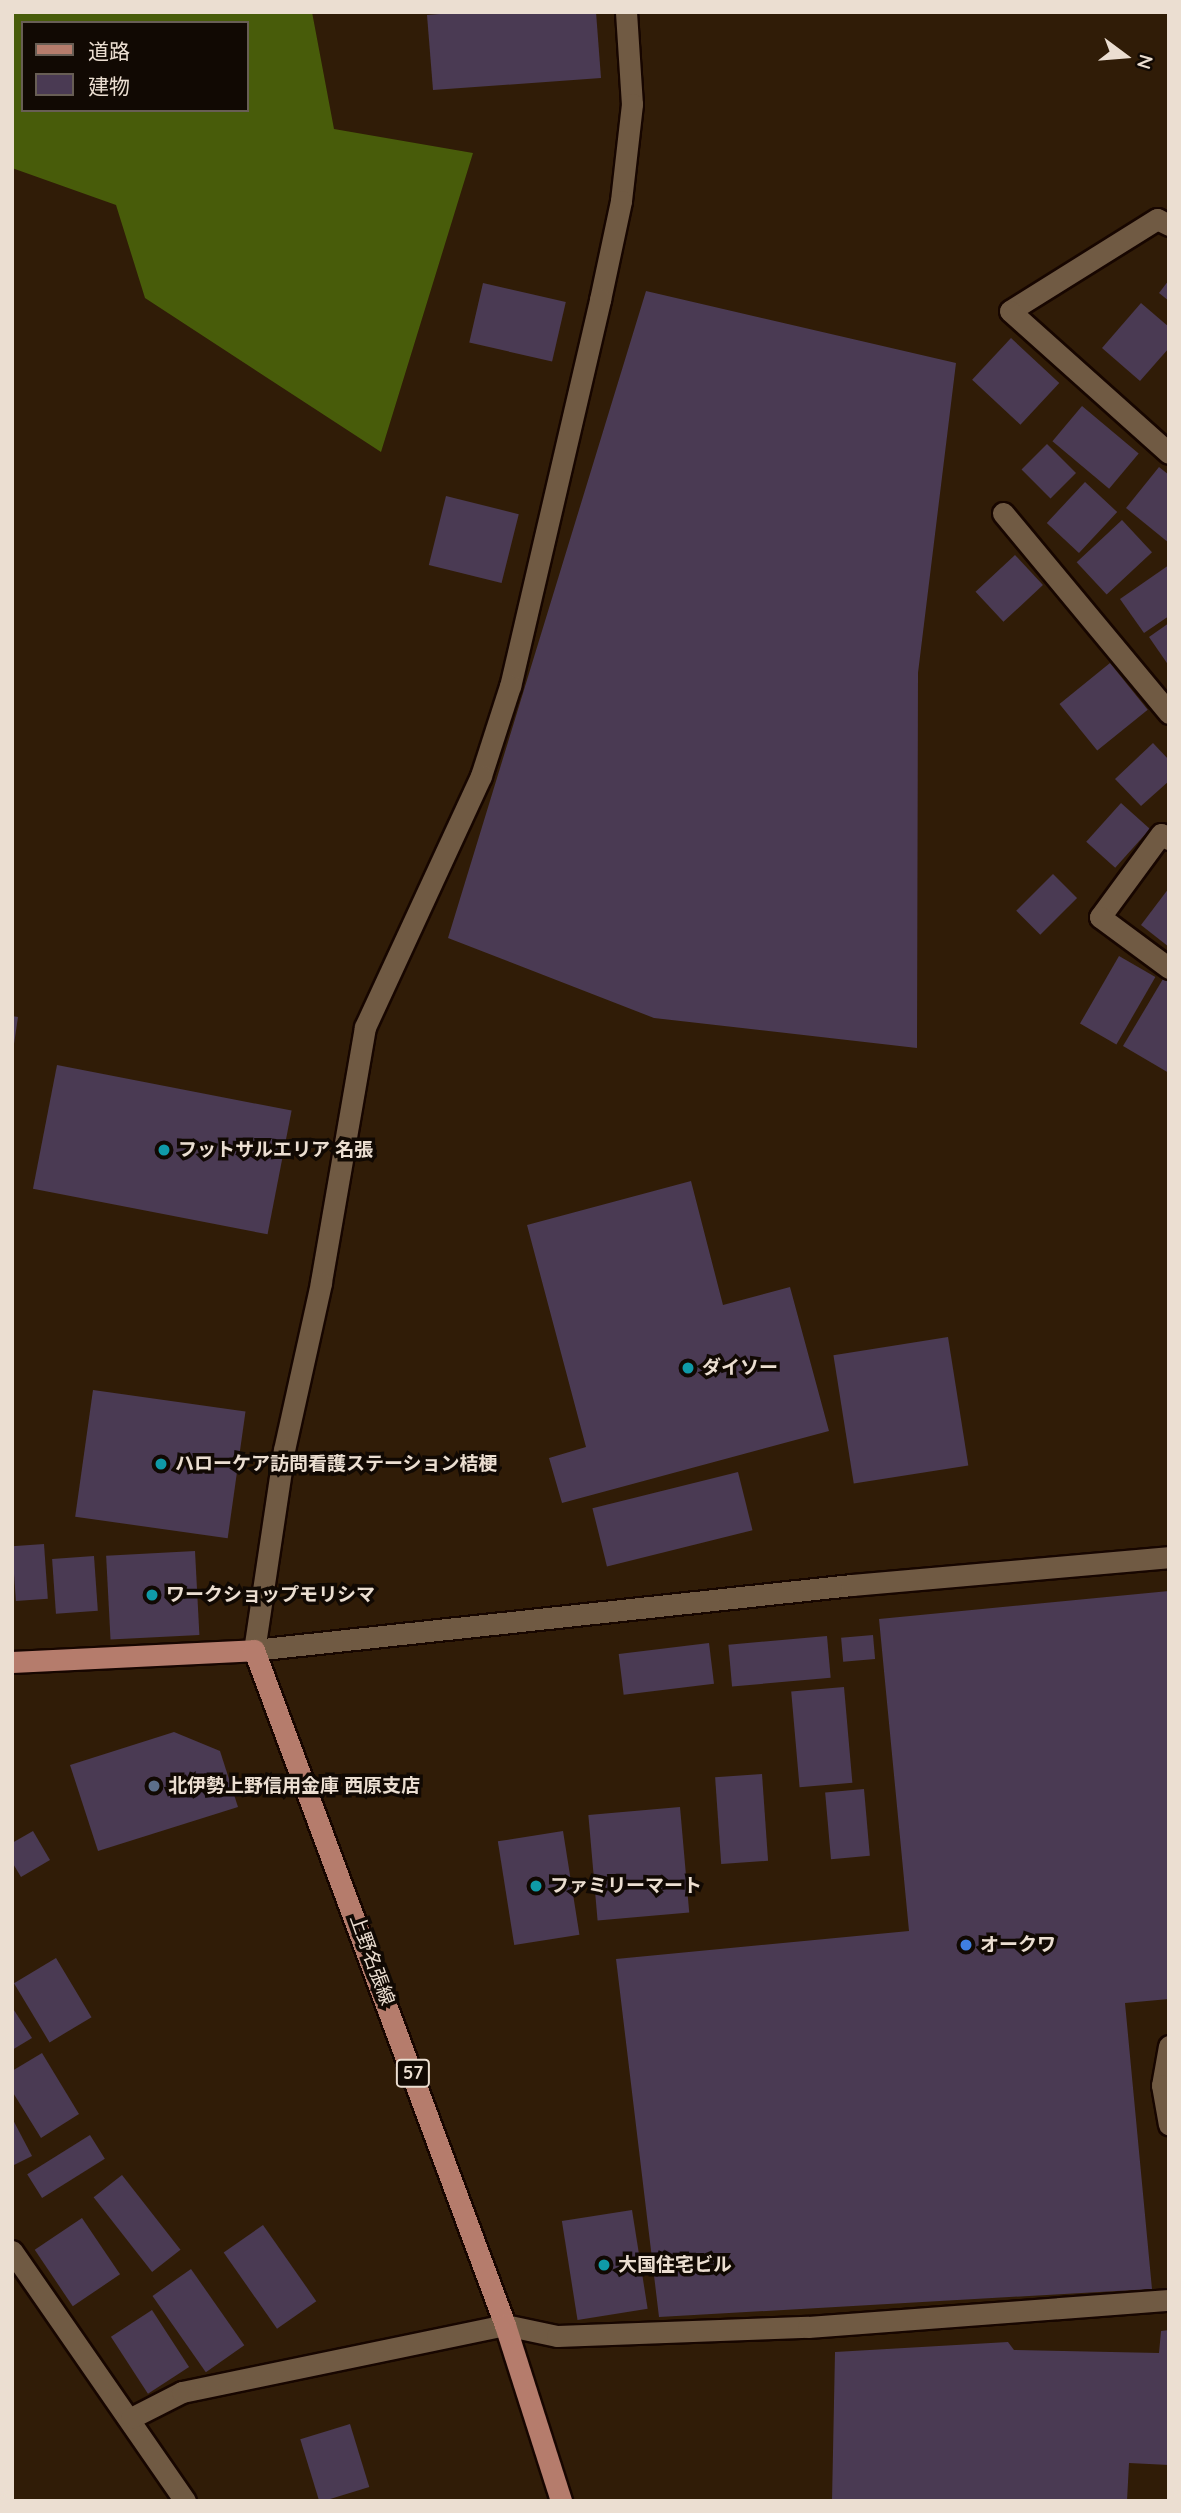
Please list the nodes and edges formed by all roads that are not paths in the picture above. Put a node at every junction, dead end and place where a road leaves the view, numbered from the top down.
1 (626, 12) edge
2 (1169, 225) edge
3 (1169, 453) edge
4 (1003, 513) dead end
5 (1169, 713) edge
6 (1166, 830) edge
7 (1169, 968) edge
8 (1169, 1557) edge
9 (254, 1650) junction
10 (12, 1662) edge
11 (1169, 2046) edge
12 (1166, 2085) edge
13 (1169, 2124) edge
14 (12, 2251) edge
15 (1169, 2300) edge
16 (505, 2325) junction
17 (131, 2418) junction
18 (185, 2501) edge
19 (561, 2501) edge

1 - 9 street
2 - 3 street
4 - 5 street
6 - 7 street
8 - 9 street
9 - 10 main road
9 - 16 main road, 上野名張線 / 57
11 - 12 street
12 - 13 street
14 - 17 street
15 - 16 street
16 - 17 street
16 - 19 main road, 上野名張線 / 57
17 - 18 street

